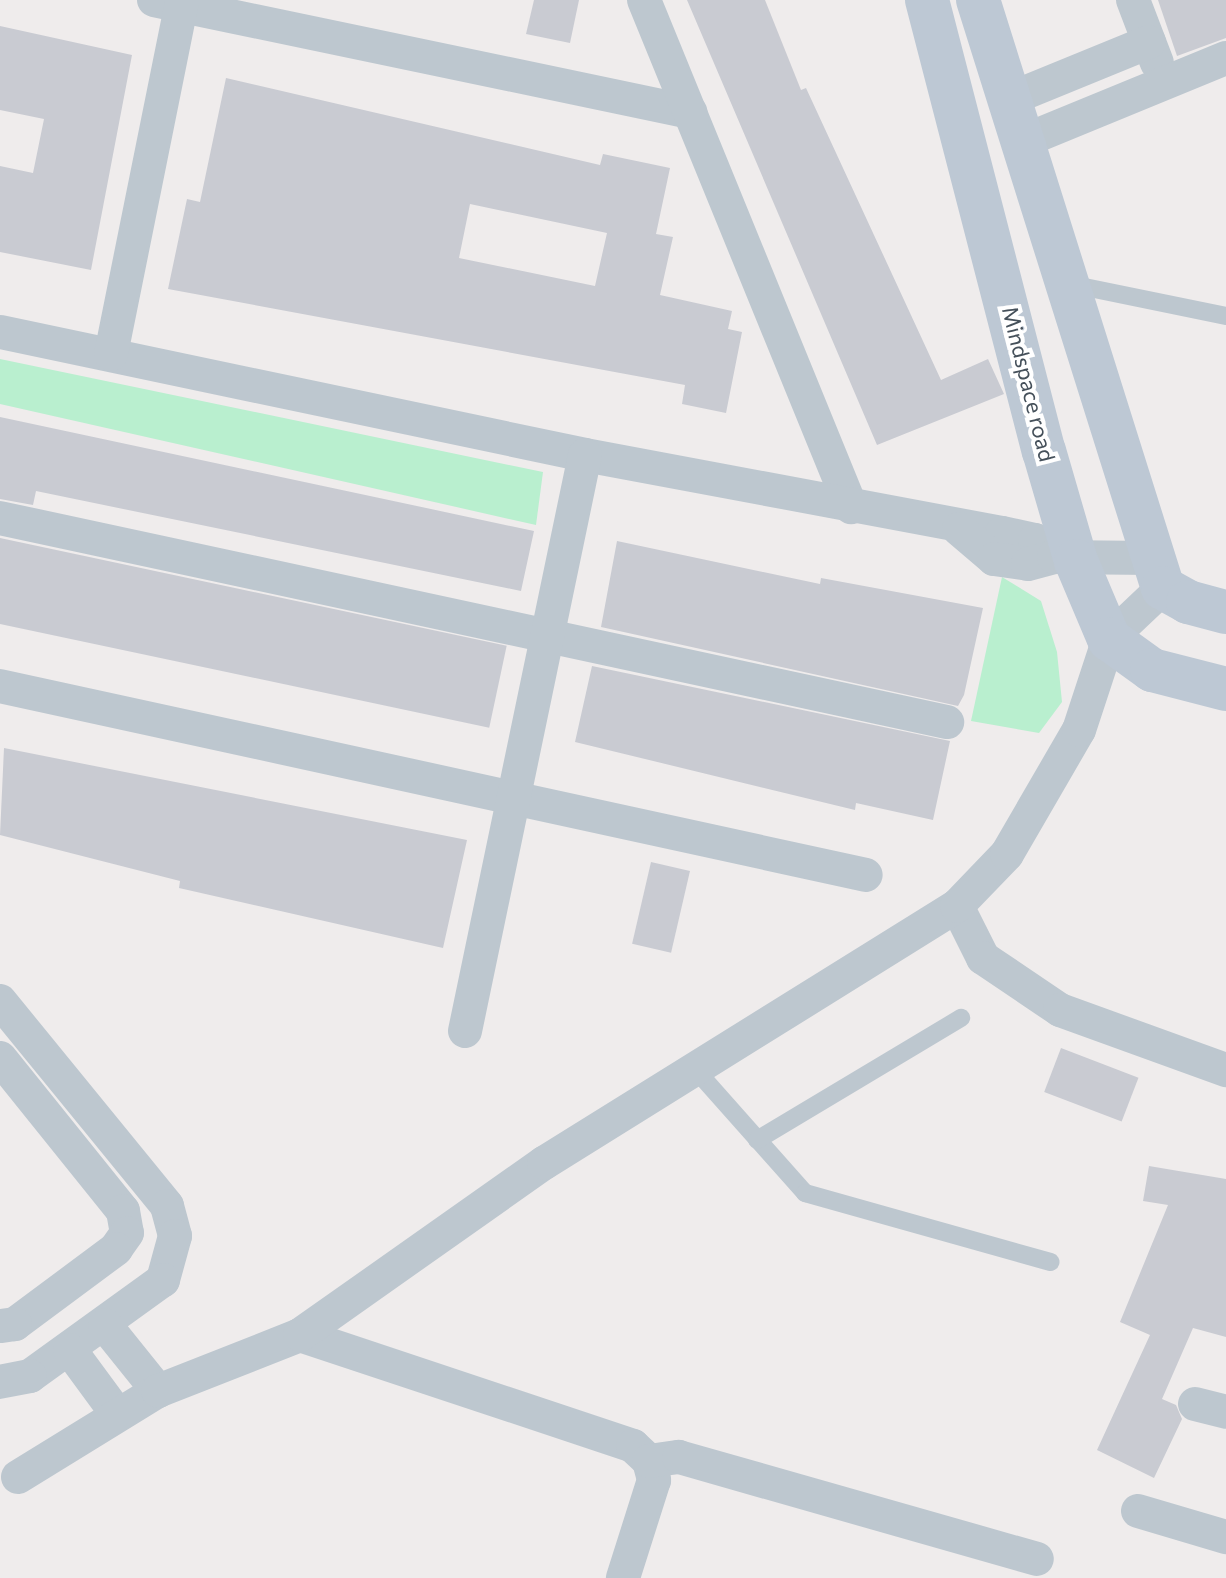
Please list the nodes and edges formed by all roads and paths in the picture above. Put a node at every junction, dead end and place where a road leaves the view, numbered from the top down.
1 (644, 0) edge
2 (927, 0) edge
3 (978, 0) edge
4 (1133, 0) edge
5 (168, 3) edge
6 (1149, 42) junction
7 (1226, 58) edge
8 (1164, 83) junction
9 (1012, 98) junction
10 (690, 112) junction
11 (1026, 140) junction
12 (1064, 283) junction
13 (1226, 316) edge
14 (0, 332) edge
15 (111, 354) junction
16 (585, 455) junction
17 (851, 507) junction
18 (0, 518) edge
19 (1065, 559) junction
20 (1157, 573) junction
21 (1226, 612) edge
22 (548, 635) junction
23 (1109, 639) junction
24 (0, 686) edge
25 (1226, 689) edge
26 (947, 722) dead end
27 (516, 799) junction
28 (866, 875) dead end
29 (957, 906) junction
30 (0, 1001) edge
31 (961, 1018) dead end
32 (465, 1031) dead end
33 (45, 1056) junction
34 (8, 1069) edge
35 (695, 1069) junction
36 (1226, 1070) edge
37 (757, 1140) junction
38 (1051, 1262) dead end
39 (105, 1325) junction
40 (0, 1326) edge
41 (300, 1335) junction
42 (70, 1350) junction
43 (0, 1382) edge
44 (158, 1391) junction
45 (117, 1414) junction
46 (649, 1461) junction
47 (18, 1477) dead end
48 (1138, 1511) dead end
49 (1226, 1537) edge
50 (1037, 1559) dead end
51 (623, 1578) edge

1 - 10 street
2 - 19 main road, Mindspace road
3 - 9 main road
4 - 6 street
5 - 10 street
5 - 15 street
6 - 8 street
6 - 9 street
7 - 8 street
8 - 11 street
9 - 11 main road
10 - 17 street
11 - 12 main road
12 - 13 lane
12 - 20 main road
14 - 15 street
15 - 16 street
16 - 17 street
16 - 22 street
17 - 19 street
18 - 22 street
19 - 20 street
19 - 23 main road, Mindspace road
20 - 21 main road
20 - 23 street
22 - 26 street
22 - 27 street
23 - 25 main road
23 - 29 street
24 - 27 street
27 - 28 street
27 - 32 street
29 - 35 street
29 - 36 street
30 - 33 street
31 - 37 lane
33 - 34 street
33 - 39 street
34 - 40 street
35 - 37 lane
35 - 41 street
37 - 38 lane
39 - 42 street
39 - 44 street
41 - 44 street
41 - 46 street
42 - 43 street
42 - 45 street
44 - 45 street
45 - 47 street
46 - 50 street
46 - 51 street
48 - 49 street

